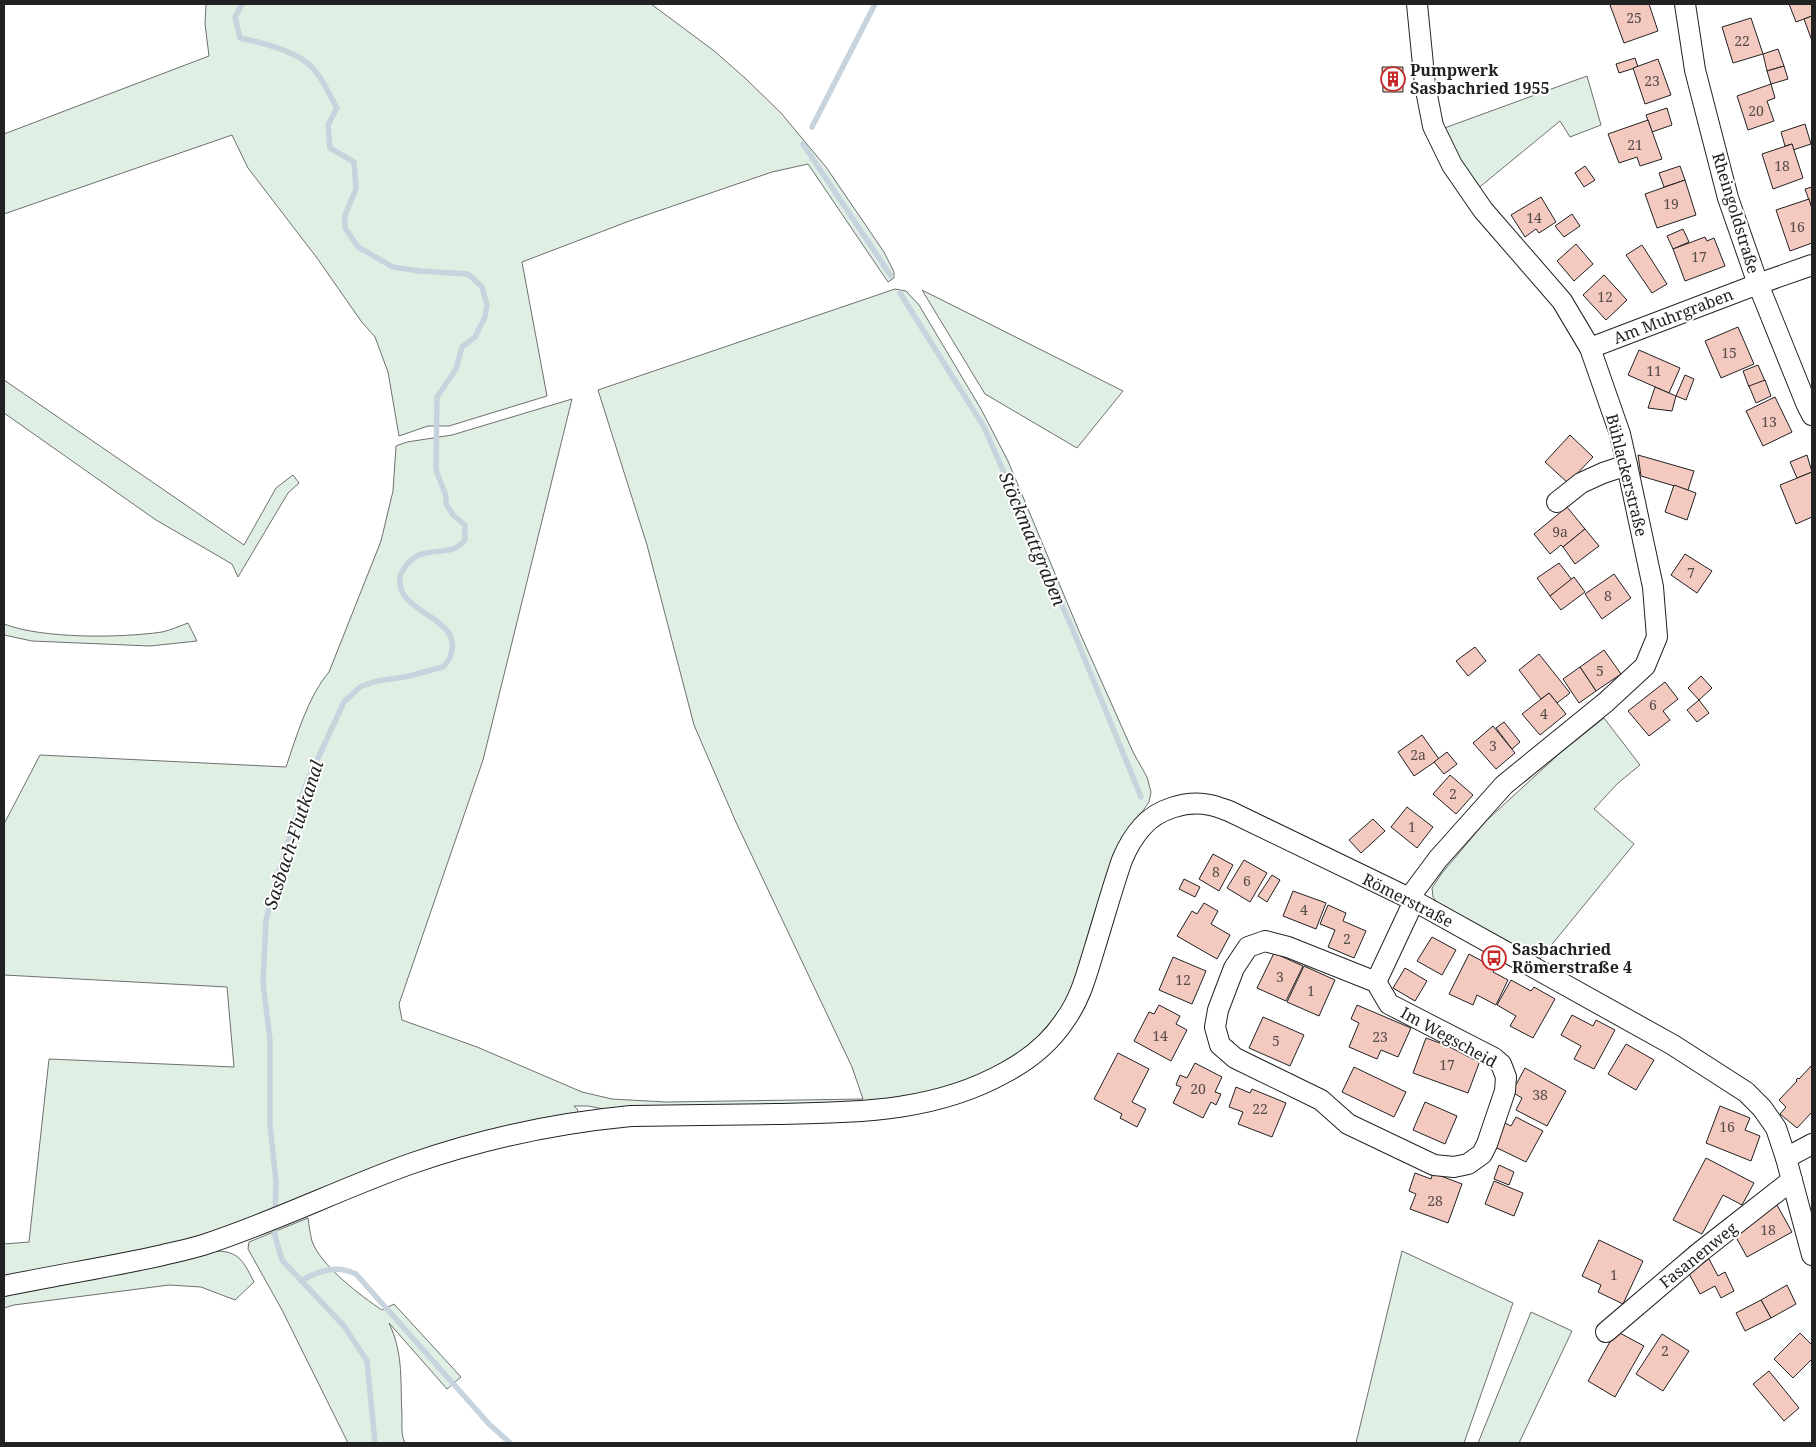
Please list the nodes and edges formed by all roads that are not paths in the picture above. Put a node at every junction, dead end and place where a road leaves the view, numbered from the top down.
1 (1417, 4) edge
2 (1685, 4) edge
3 (1812, 265) edge
4 (1758, 284) junction
5 (1590, 348) junction
6 (1812, 415) edge
7 (1628, 465) junction
8 (1558, 502) dead end
9 (1412, 900) junction
10 (1376, 982) junction
11 (1812, 1144) edge
12 (1786, 1158) junction
13 (1792, 1180) junction
14 (1812, 1255) edge
15 (4, 1286) edge
16 (1606, 1332) dead end

1 - 5 street, Bühlackerstraße
2 - 4 street, Rheingoldstraße
3 - 4 street, Am Muhrgraben
4 - 5 street, Am Muhrgraben
4 - 6 street, Rheingoldstraße
5 - 7 street, Bühlackerstraße
7 - 8 street
7 - 9 street, Bühlackerstraße
9 - 10 street
9 - 12 street, Römerstraße
9 - 15 street, Römerstraße
10 - 10 street, Im Wegscheid
11 - 12 street
12 - 13 street, Römerstraße
13 - 14 street, Römerstraße
13 - 16 street, Fasanenweg

